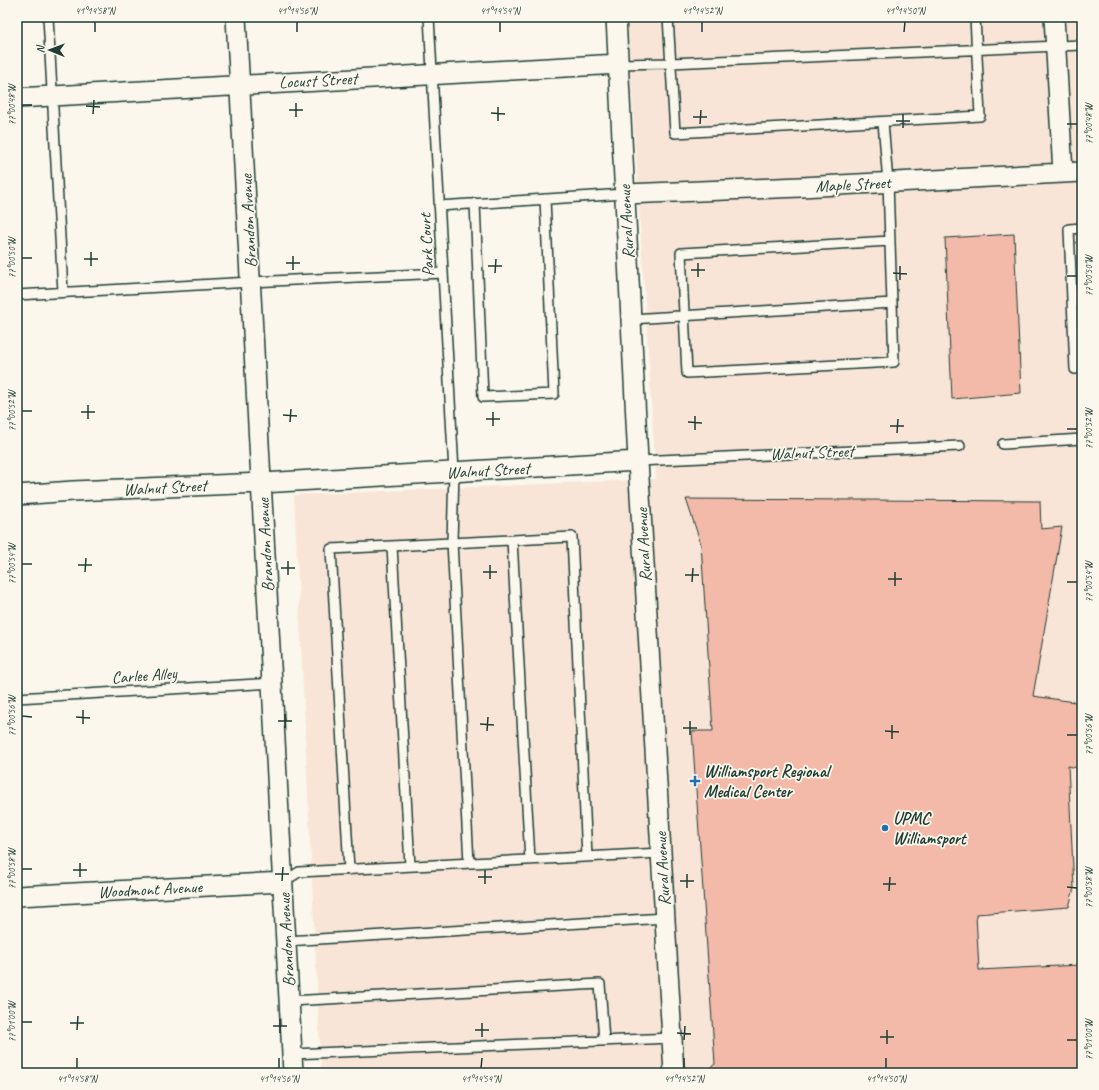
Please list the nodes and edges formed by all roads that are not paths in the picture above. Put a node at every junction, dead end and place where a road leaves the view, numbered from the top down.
1 (48, 17) edge
2 (236, 17) edge
3 (428, 17) edge
4 (616, 17) edge
5 (668, 17) edge
6 (975, 17) edge
7 (1054, 17) edge
8 (1082, 45) edge
9 (1056, 46) junction
10 (977, 51) junction
11 (670, 63) junction
12 (619, 64) junction
13 (432, 74) junction
14 (240, 84) junction
15 (53, 96) junction
16 (17, 98) edge
17 (883, 122) junction
18 (1082, 172) edge
19 (1063, 173) junction
20 (888, 182) junction
21 (625, 194) junction
22 (545, 199) junction
23 (475, 203) junction
24 (439, 206) junction
25 (1082, 228) edge
26 (890, 241) junction
27 (443, 273) junction
28 (251, 282) junction
29 (63, 292) junction
30 (17, 295) edge
31 (892, 303) junction
32 (683, 316) junction
33 (631, 319) junction
34 (1082, 368) edge
35 (1082, 439) edge
36 (1003, 444) dead end
37 (960, 446) dead end
38 (638, 461) junction
39 (454, 472) junction
40 (262, 482) junction
41 (17, 495) edge
42 (512, 540) junction
43 (452, 542) junction
44 (392, 546) junction
45 (273, 683) junction
46 (17, 698) edge
47 (661, 853) junction
48 (587, 857) junction
49 (530, 860) junction
50 (470, 863) junction
51 (410, 866) junction
52 (349, 870) junction
53 (283, 882) junction
54 (17, 896) edge
55 (665, 918) junction
56 (286, 941) junction
57 (290, 1001) junction
58 (672, 1038) junction
59 (604, 1041) junction
60 (292, 1054) junction
61 (294, 1073) edge
62 (674, 1073) edge

1 - 15 lane
2 - 14 street, Brandon Avenue
3 - 13 lane, Park Court
4 - 12 street, Rural Avenue
5 - 11 lane
6 - 10 lane
7 - 9 street
8 - 9 lane
9 - 10 lane
9 - 19 street
10 - 11 lane
10 - 17 lane
11 - 12 lane
11 - 17 lane
12 - 13 street, Locust Street
12 - 21 street, Rural Avenue
13 - 14 street, Locust Street
13 - 24 lane, Park Court
14 - 15 street, Locust Street
14 - 28 street, Brandon Avenue
15 - 16 street, Locust Street
15 - 29 lane
17 - 20 lane
18 - 19 street, Maple Street
19 - 20 street, Maple Street
20 - 21 street, Maple Street
20 - 26 lane
21 - 22 lane
21 - 33 street, Rural Avenue
22 - 23 lane
22 - 23 lane
23 - 24 lane
24 - 27 lane, Park Court
25 - 34 lane
26 - 31 lane
26 - 32 lane
27 - 28 lane
27 - 39 lane, Park Court
28 - 29 lane
28 - 40 street, Brandon Avenue
29 - 30 lane
31 - 32 lane
31 - 32 lane
32 - 33 lane
33 - 38 street, Rural Avenue
35 - 36 lane
37 - 38 lane, Walnut Street
38 - 39 street, Walnut Street
38 - 47 street, Rural Avenue
39 - 40 street, Walnut Street
39 - 43 lane, Park Court
40 - 41 street, Walnut Street
40 - 45 street, Brandon Avenue
42 - 43 lane
42 - 48 lane
42 - 49 lane
43 - 44 lane
43 - 50 lane, Park Court
44 - 51 lane
44 - 52 lane
45 - 46 lane, Carlee Alley
45 - 53 street, Brandon Avenue
47 - 48 lane
47 - 55 street, Rural Avenue
48 - 49 lane
49 - 50 lane
50 - 51 lane
51 - 52 lane
52 - 53 lane
53 - 54 street, Woodmont Avenue
53 - 56 street, Brandon Avenue
55 - 56 lane
55 - 58 street, Rural Avenue
56 - 57 street, Brandon Avenue
57 - 59 lane
57 - 60 street, Brandon Avenue
58 - 59 lane
58 - 62 street, Rural Avenue
59 - 60 lane
60 - 61 street, Brandon Avenue

